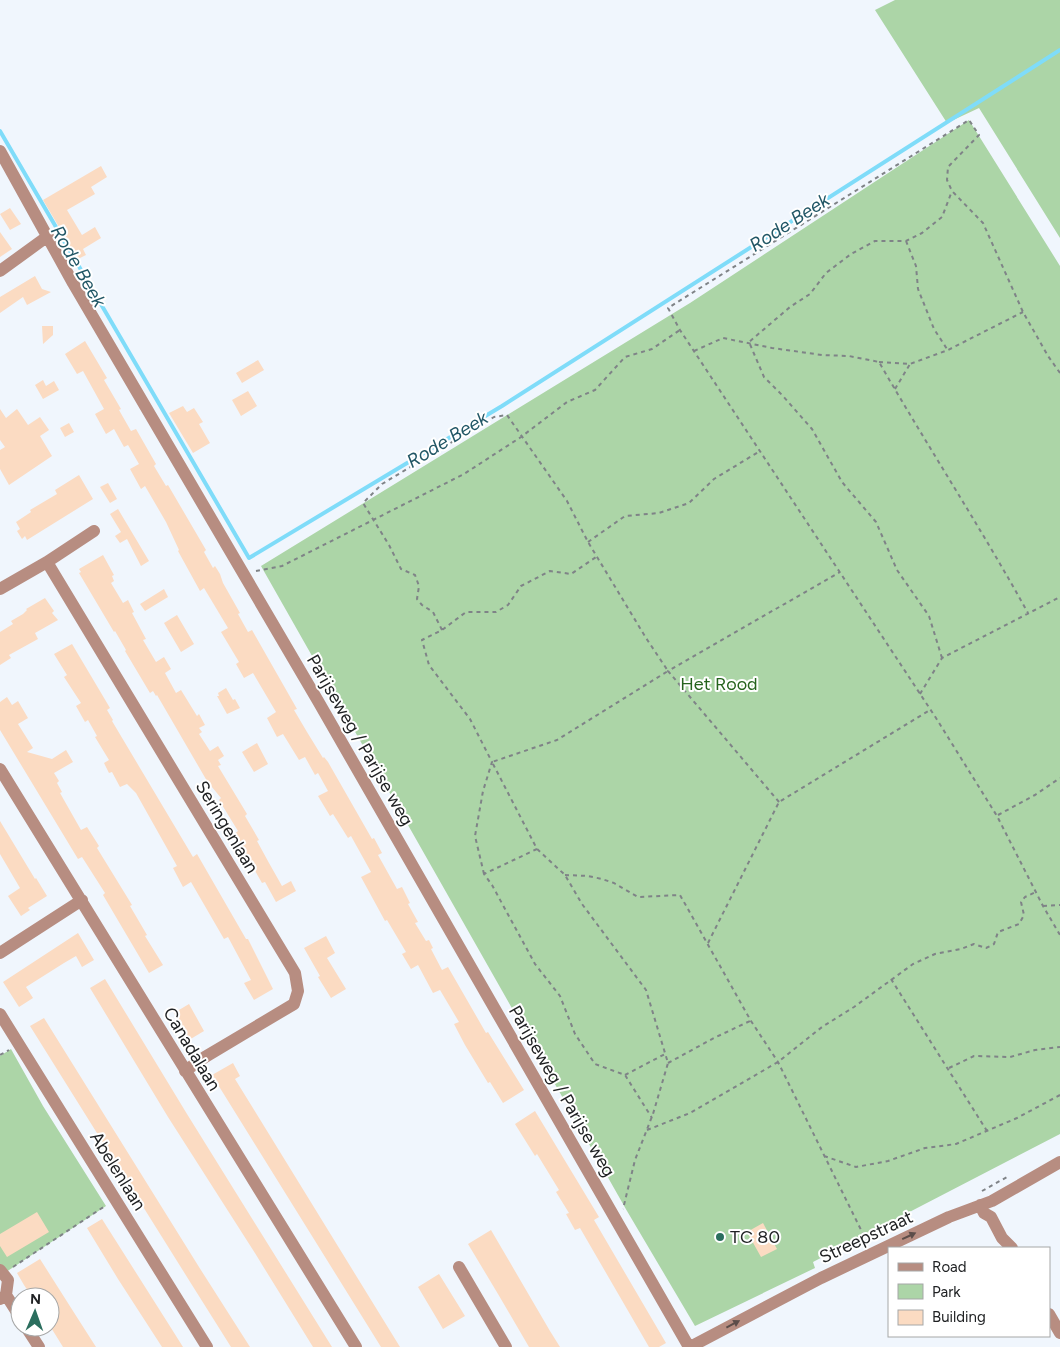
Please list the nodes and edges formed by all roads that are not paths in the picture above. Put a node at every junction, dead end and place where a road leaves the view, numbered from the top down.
1 (0, 151) edge
2 (48, 236) junction
3 (0, 271) edge
4 (94, 531) dead end
5 (47, 562) junction
6 (0, 590) edge
7 (0, 769) edge
8 (82, 900) junction
9 (0, 953) edge
10 (0, 1014) edge
11 (185, 1071) junction
12 (1060, 1162) edge
13 (992, 1200) junction
14 (980, 1205) junction
15 (991, 1217) junction
16 (1011, 1247) edge
17 (459, 1267) dead end
18 (4, 1275) edge
19 (3, 1297) edge
20 (1050, 1316) edge
21 (1060, 1333) edge
22 (207, 1347) edge
23 (356, 1347) edge
24 (506, 1347) edge
25 (689, 1347) edge

1 - 2 street, Parijseweg / Parijse weg
2 - 3 street
2 - 25 street, Parijseweg / Parijse weg
4 - 5 street
5 - 6 street
5 - 11 street, Seringenlaan
7 - 8 street, Canadalaan
8 - 9 street
8 - 11 street, Canadalaan
10 - 22 street, Abelenlaan
11 - 23 street, Canadalaan
12 - 13 street, Streepstraat
13 - 14 street, Streepstraat
13 - 15 street
14 - 15 street
25 -> 14 street, Streepstraat
15 - 16 street
17 - 24 street
18 - 19 street
20 - 21 street

